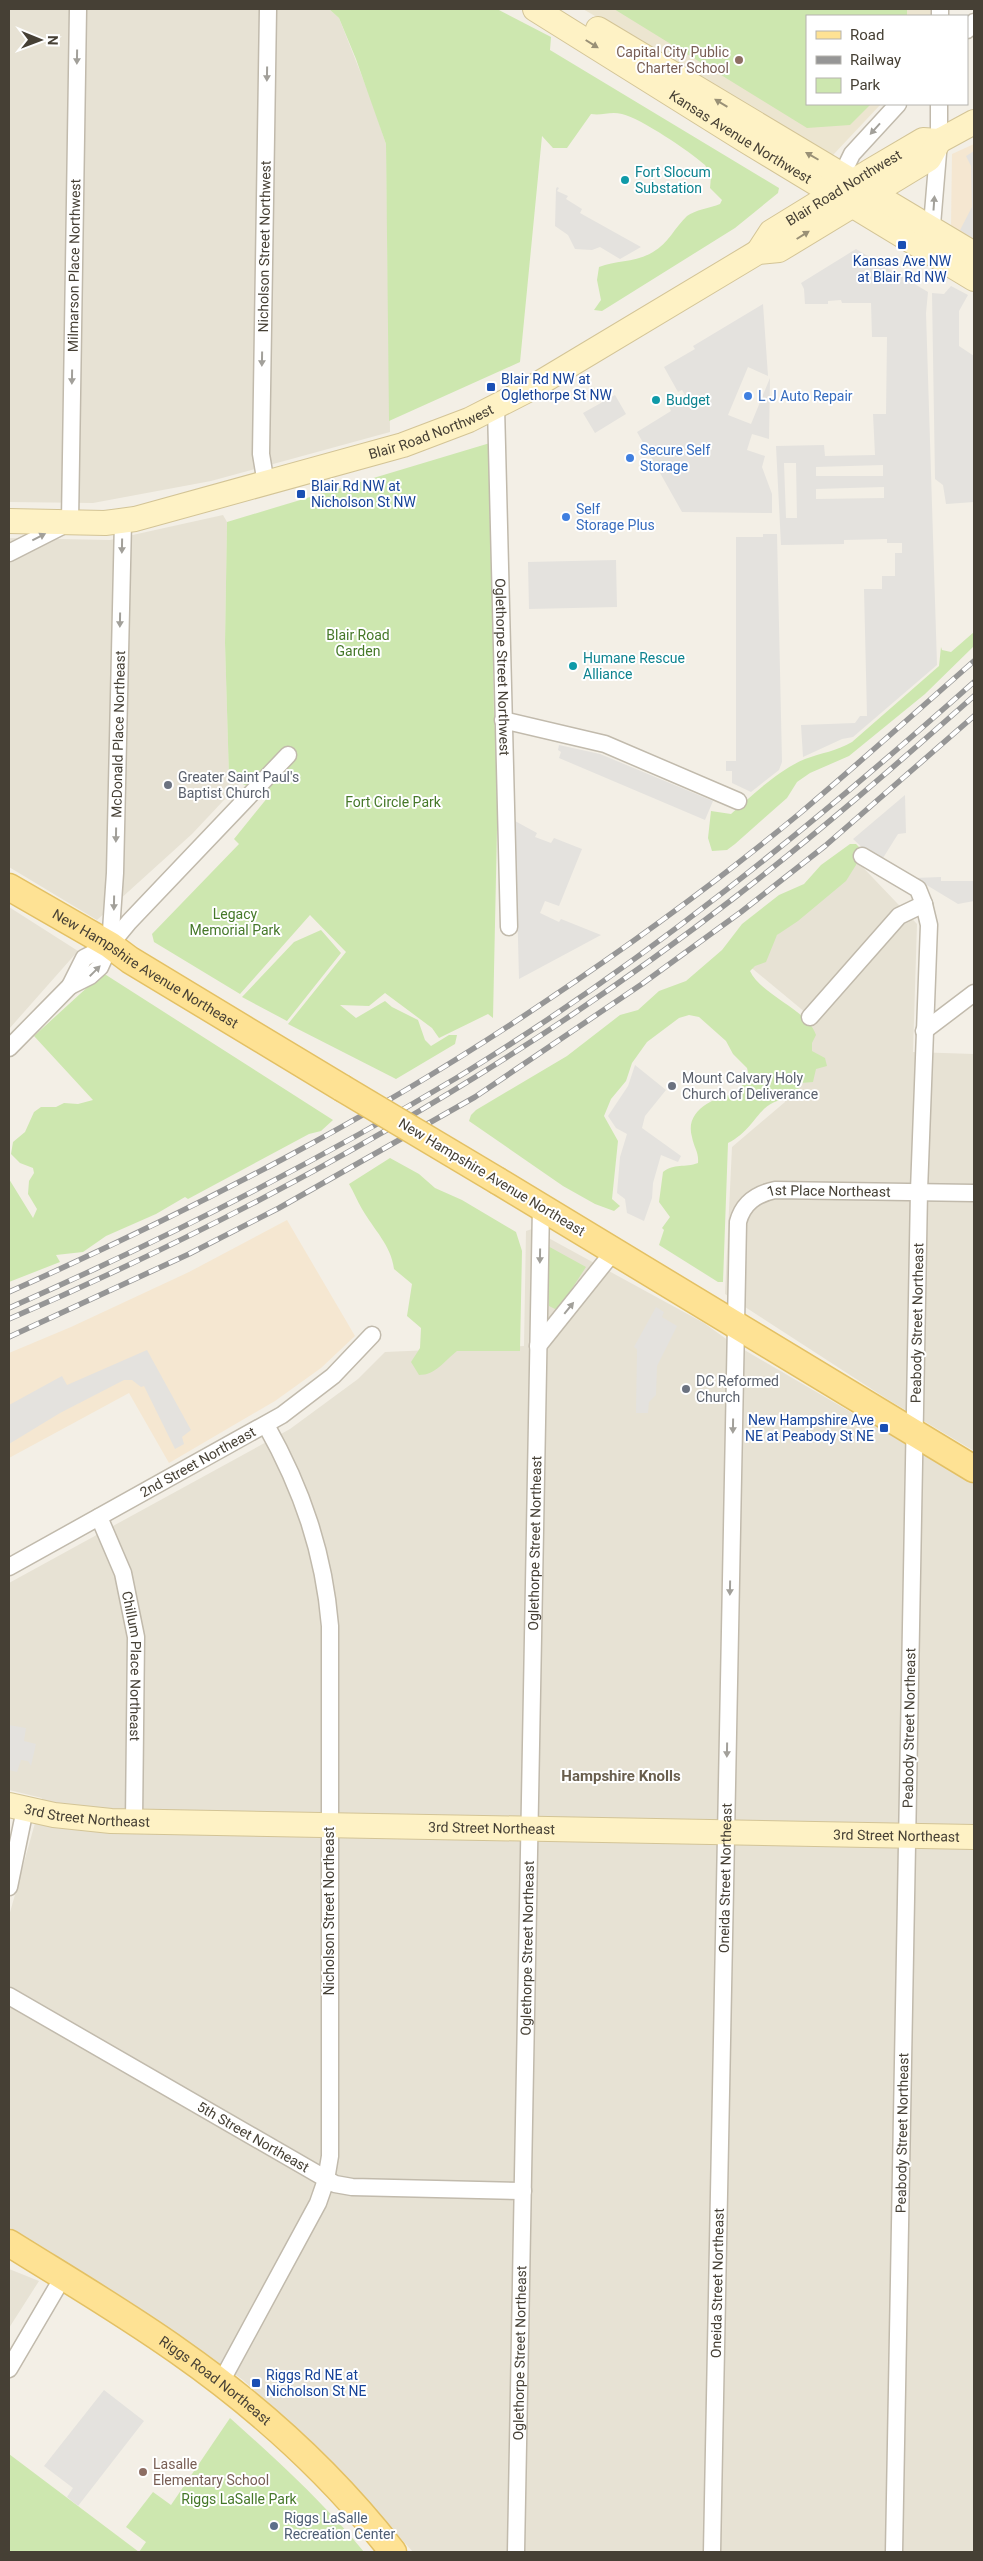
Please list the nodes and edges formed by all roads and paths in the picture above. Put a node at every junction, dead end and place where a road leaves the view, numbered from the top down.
1 (78, 9) edge
2 (268, 9) edge
3 (535, 9) edge
4 (564, 9) edge
5 (897, 105) edge
6 (939, 105) edge
7 (974, 122) edge
8 (939, 141) junction
9 (851, 189) junction
10 (931, 240) junction
11 (974, 254) edge
12 (974, 279) edge
13 (496, 407) junction
14 (266, 484) junction
15 (9, 521) edge
16 (123, 521) junction
17 (70, 522) junction
18 (9, 553) edge
19 (503, 720) junction
20 (288, 755) dead end
21 (738, 801) dead end
22 (862, 856) dead end
23 (9, 887) edge
24 (924, 904) junction
25 (509, 927) dead end
26 (110, 945) junction
27 (974, 993) edge
28 (810, 1017) dead end
29 (924, 1031) junction
30 (9, 1048) edge
31 (919, 1191) junction
32 (974, 1192) edge
33 (744, 1207) joint
34 (541, 1208) junction
35 (614, 1251) junction
36 (735, 1324) junction
37 (372, 1335) dead end
38 (538, 1346) junction
39 (266, 1425) junction
40 (915, 1433) junction
41 (974, 1469) edge
42 (99, 1517) junction
43 (9, 1567) edge
44 (17, 1807) edge
45 (134, 1821) junction
46 (329, 1825) junction
47 (530, 1829) junction
48 (725, 1832) junction
49 (907, 1836) junction
50 (974, 1837) edge
51 (9, 1887) edge
52 (9, 1996) edge
53 (326, 2180) junction
54 (523, 2191) junction
55 (9, 2243) edge
56 (63, 2277) junction
57 (9, 2369) edge
58 (221, 2382) junction
59 (393, 2552) edge
60 (516, 2552) edge
61 (712, 2552) edge
62 (894, 2552) edge

1 -> 17 street, Milmarson Place Northwest
2 -> 14 street, Nicholson Street Northwest
3 -> 9 street, Kansas Avenue Northwest
9 -> 4 street, Kansas Avenue Northwest
5 -> 9 street
6 - 8 street
7 - 8 street, Blair Road Northwest
8 - 9 street, Blair Road Northwest
10 -> 8 street
9 - 10 street, Kansas Avenue Northwest
9 - 13 street, Blair Road Northwest
10 - 11 street, Kansas Avenue Northwest
10 - 12 street, Kansas Avenue Northwest
13 - 14 street, Blair Road Northwest
13 - 19 street, Oglethorpe Street Northwest
14 - 16 street, Blair Road Northwest
15 - 17 street, Blair Road Northwest
16 - 17 street, Blair Road Northwest
16 -> 26 street, McDonald Place Northeast
18 -> 17 street
19 - 21 street
19 - 25 street, Oglethorpe Street Northwest
20 - 26 street
22 - 24 street
23 - 26 main road, New Hampshire Avenue Northeast
24 - 28 street
24 - 29 street, Peabody Street Northeast
26 - 30 street
26 - 34 main road, New Hampshire Avenue Northeast, bridge
27 - 29 street
29 - 31 street, Peabody Street Northeast
31 - 32 street, 1st Place Northeast
31 - 33 street, 1st Place Northeast
31 - 40 street, Peabody Street Northeast
33 - 36 street, Oneida Street Northeast
34 - 35 main road, New Hampshire Avenue Northeast
34 -> 38 street, Oglethorpe Street Northeast
35 - 36 main road, New Hampshire Avenue Northeast
38 -> 35 street
36 - 40 main road, New Hampshire Avenue Northeast
36 -> 48 street, Oneida Street Northeast
37 - 39 street, 2nd Street Northeast
38 - 47 street, Oglethorpe Street Northeast
39 - 42 street, 2nd Street Northeast
39 - 46 street, Nicholson Street Northeast
40 - 41 main road, New Hampshire Avenue Northeast
40 - 49 street, Peabody Street Northeast
42 - 43 street, 2nd Street Northeast
42 - 45 street, Chillum Place Northeast
44 - 45 street, 3rd Street Northeast
44 - 51 street
45 - 46 street, 3rd Street Northeast
46 - 47 street, 3rd Street Northeast
46 - 53 street, Nicholson Street Northeast
47 - 48 street, 3rd Street Northeast
47 - 54 street, Oglethorpe Street Northeast
48 - 49 street, 3rd Street Northeast
48 - 61 street, Oneida Street Northeast
49 - 50 street, 3rd Street Northeast
49 - 62 street, Peabody Street Northeast
52 - 53 street, 5th Street Northeast
53 - 54 street, 5th Street Northeast
53 - 58 street, Nicholson Street Northeast
54 - 60 street, Oglethorpe Street Northeast
55 - 56 main road, Riggs Road Northeast
56 - 57 street
56 - 58 main road, Riggs Road Northeast
58 - 59 main road, Riggs Road Northeast

